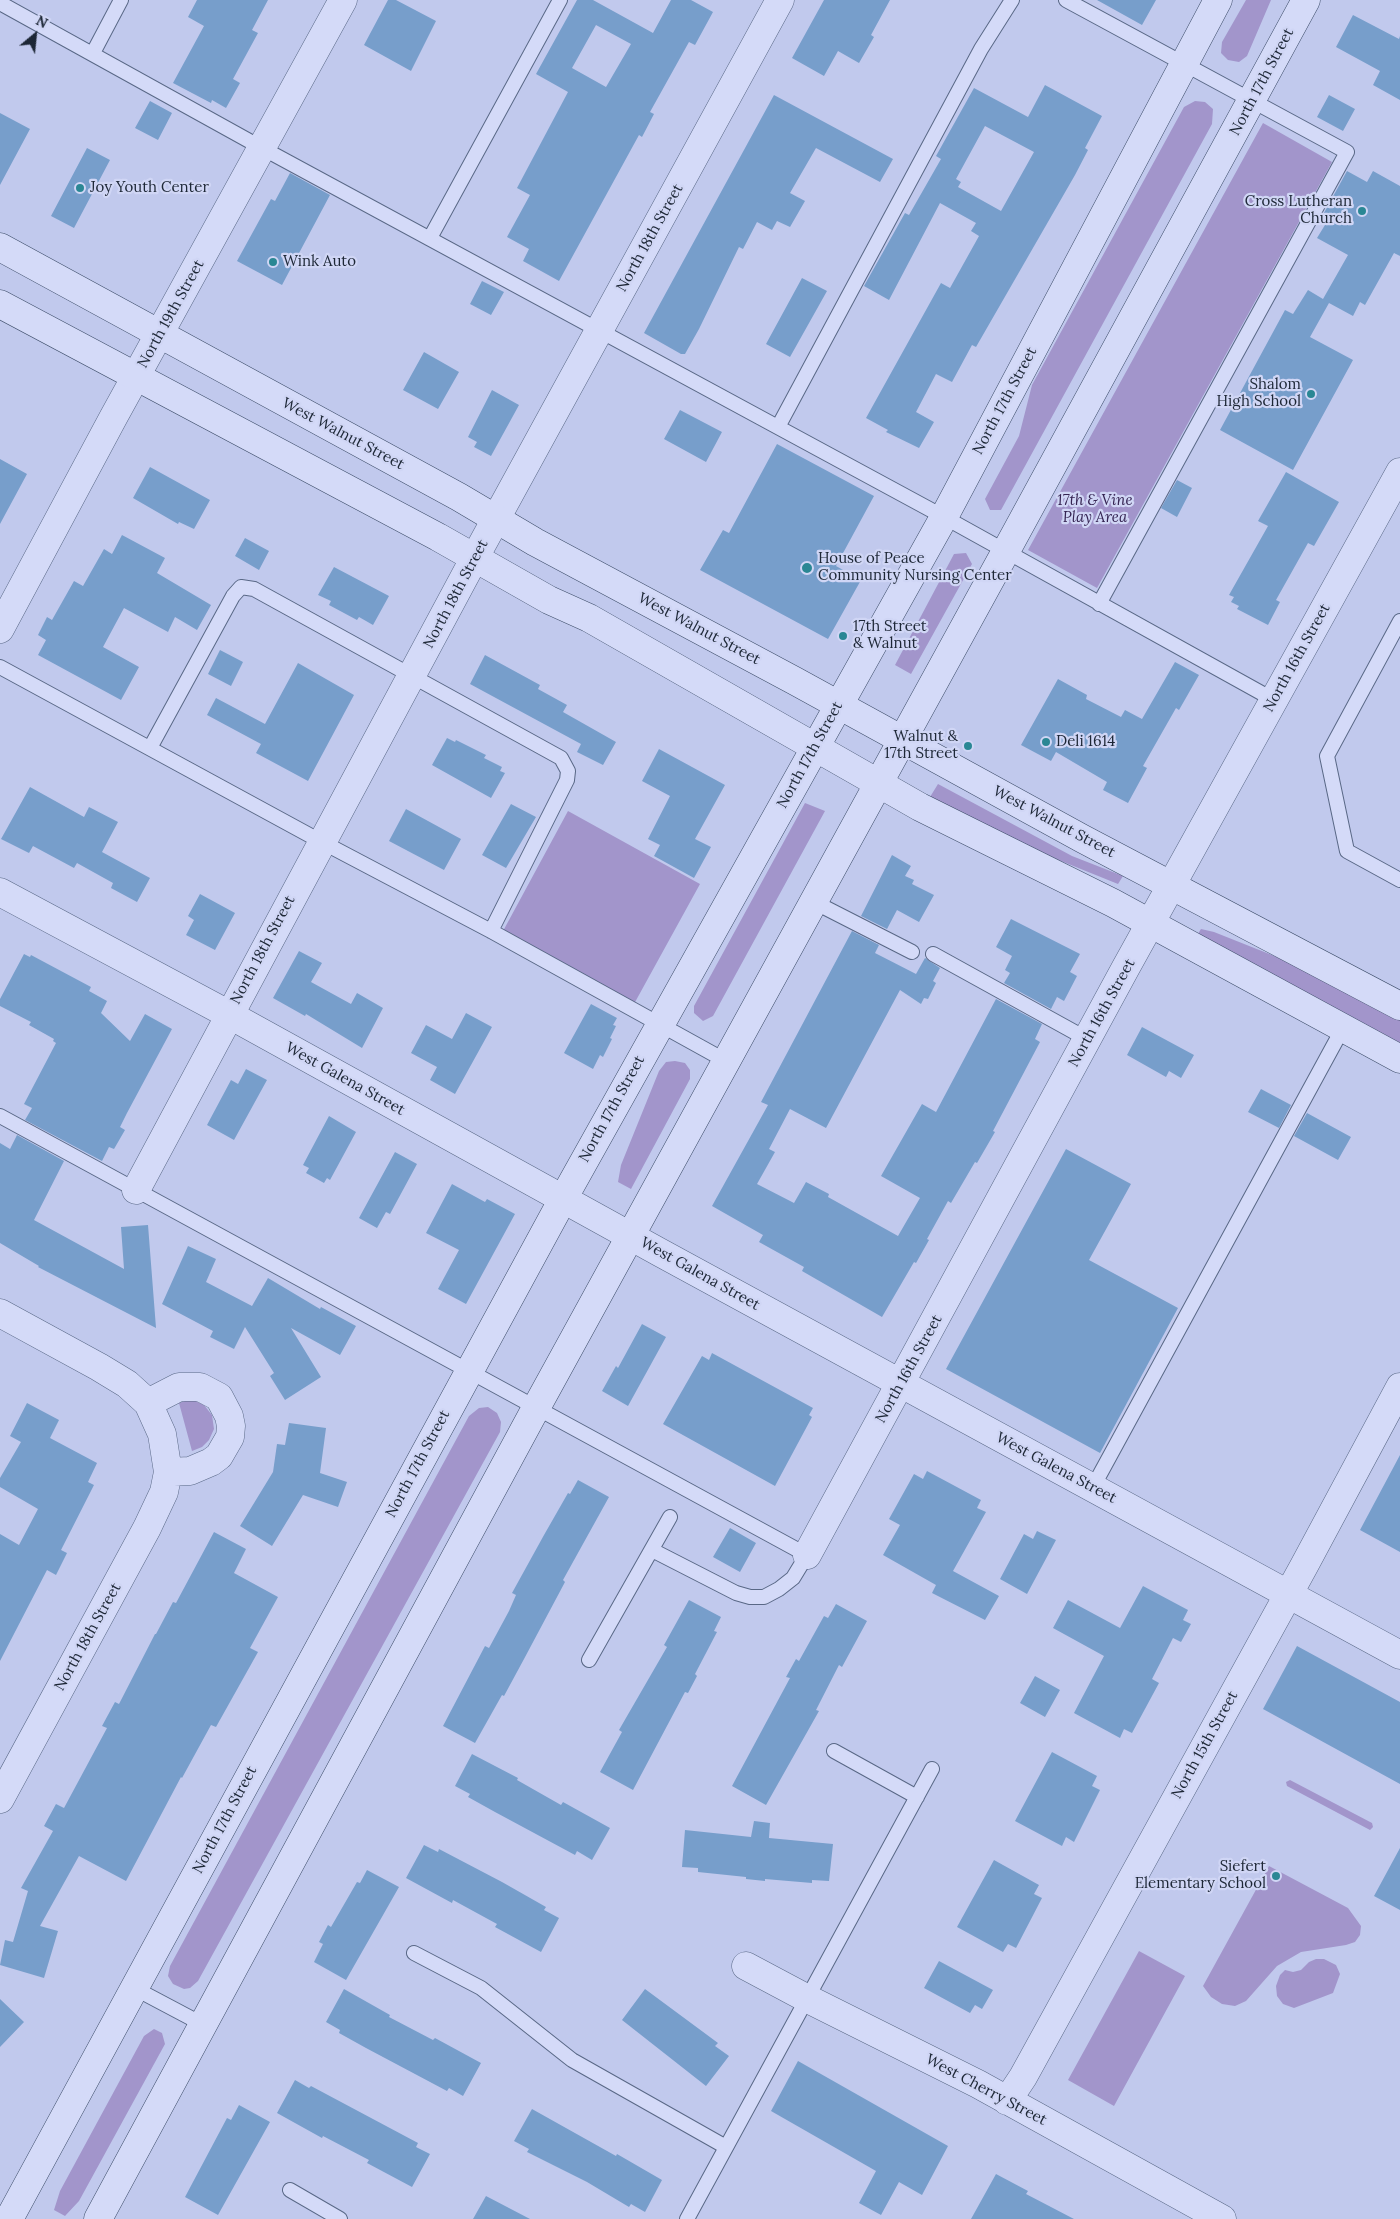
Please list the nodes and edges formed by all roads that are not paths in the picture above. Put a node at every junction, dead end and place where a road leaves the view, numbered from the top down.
1 (122, 0) edge
2 (343, 0) edge
3 (560, 0) edge
4 (780, 0) edge
5 (1012, 0) edge
6 (1066, 0) edge
7 (1218, 0) edge
8 (1306, 0) edge
9 (0, 3) edge
10 (93, 53) junction
11 (1184, 64) junction
12 (1252, 101) junction
13 (262, 148) junction
14 (430, 238) junction
15 (0, 247) edge
16 (0, 304) edge
17 (600, 330) junction
18 (160, 334) junction
19 (136, 377) junction
20 (778, 427) junction
21 (1400, 472) edge
22 (944, 517) junction
23 (496, 520) junction
24 (1006, 551) junction
25 (474, 559) junction
26 (1099, 604) junction
27 (1400, 621) edge
28 (0, 628) edge
29 (0, 666) edge
30 (412, 675) junction
31 (1274, 700) junction
32 (838, 704) junction
33 (903, 739) junction
34 (815, 746) junction
35 (150, 748) junction
36 (879, 783) junction
37 (322, 842) junction
38 (1400, 880) edge
39 (1172, 886) junction
40 (0, 892) edge
41 (814, 902) junction
42 (1151, 924) junction
43 (491, 930) junction
44 (912, 952) dead end
45 (933, 954) dead end
46 (1400, 1006) edge
47 (228, 1014) junction
48 (659, 1025) junction
49 (1343, 1028) junction
50 (1087, 1039) junction
51 (1400, 1059) edge
52 (726, 1061) junction
53 (0, 1116) edge
54 (136, 1190) junction
55 (563, 1199) junction
56 (630, 1236) junction
57 (0, 1312) edge
58 (469, 1370) junction
59 (900, 1384) junction
60 (1400, 1387) edge
61 (148, 1404) junction
62 (536, 1408) junction
63 (168, 1472) junction
64 (1093, 1487) junction
65 (670, 1517) dead end
66 (652, 1550) junction
67 (807, 1555) junction
68 (1288, 1595) junction
69 (1400, 1655) edge
70 (589, 1660) dead end
71 (834, 1751) dead end
72 (932, 1769) dead end
73 (917, 1797) junction
74 (0, 1799) edge
75 (414, 1952) dead end
76 (746, 1966) dead end
77 (134, 1988) junction
78 (808, 1999) junction
79 (202, 2024) junction
80 (1007, 2101) junction
81 (726, 2147) junction
82 (290, 2190) dead end
83 (9, 2219) edge
84 (98, 2219) edge
85 (340, 2219) edge
86 (687, 2219) edge
87 (1222, 2219) edge

1 - 10 lane
2 - 13 main road, North 19th Street
3 - 14 lane
4 - 17 main road, North 18th Street
5 - 20 lane
6 - 11 lane
7 - 11 main road, North 17th Street
8 - 12 main road, North 17th Street
9 - 10 lane
10 - 13 lane
11 - 12 lane
11 - 22 main road, North 17th Street
12 - 24 main road, North 17th Street
12 - 26 lane
13 - 14 lane
13 - 18 main road, North 19th Street
14 - 17 lane
15 - 18 main road, West Walnut Street
16 - 19 main road
17 - 20 lane
17 - 23 main road, North 18th Street
18 - 19 main road, North 19th Street
18 - 23 main road, West Walnut Street
19 - 25 main road
19 - 28 main road, North 19th Street
20 - 22 lane
21 - 31 main road, North 16th Street
22 - 24 lane
22 - 32 main road, North 17th Street
23 - 25 main road, North 18th Street
23 - 32 main road, West Walnut Street
24 - 26 lane
24 - 33 main road, North 17th Street
25 - 30 main road, North 18th Street
25 - 34 main road
26 - 31 lane
27 - 38 lane
29 - 35 lane
30 - 35 lane
30 - 37 main road, North 18th Street
30 - 43 lane
31 - 39 main road, North 16th Street
32 - 33 main road, West Walnut Street
32 - 34 main road, North 17th Street
33 - 36 main road, North 17th Street
33 - 39 main road, West Walnut Street
34 - 36 main road
34 - 48 main road, North 17th Street
35 - 37 lane
36 - 41 main road, North 17th Street
36 - 42 main road
37 - 43 lane
37 - 47 main road, North 18th Street
39 - 42 main road, North 16th Street
39 - 46 main road, West Walnut Street
40 - 47 main road, West Galena Street
41 - 44 lane
41 - 52 main road, North 17th Street
42 - 49 main road
42 - 50 main road, North 16th Street
43 - 48 lane
45 - 50 lane
47 - 54 main road, North 18th Street
47 - 55 main road, West Galena Street
48 - 52 lane
48 - 55 main road, North 17th Street
49 - 51 main road
49 - 64 lane
50 - 59 main road, North 16th Street
52 - 56 main road, North 17th Street
53 - 54 lane
54 - 58 lane
55 - 56 main road, West Galena Street
55 - 58 main road, North 17th Street
56 - 59 main road, West Galena Street
56 - 62 main road, North 17th Street
57 - 61 main road
58 - 62 lane
58 - 77 main road, North 17th Street
59 - 64 main road, West Galena Street
59 - 67 main road, North 16th Street
60 - 68 main road, North 15th Street
61 - 63 main road
61 - 63 main road
62 - 67 lane
62 - 79 main road, North 17th Street
63 - 74 main road, North 18th Street
64 - 68 main road, West Galena Street
65 - 66 lane
66 - 67 lane
66 - 70 lane
68 - 69 main road, West Galena Street
68 - 80 main road, North 15th Street
71 - 73 lane
72 - 73 lane
73 - 78 lane
75 - 81 lane
76 - 78 main road, West Cherry Street
77 - 79 lane
77 - 83 main road, North 17th Street
78 - 80 main road, West Cherry Street
78 - 81 lane
79 - 84 main road, North 17th Street
80 - 87 main road, West Cherry Street
81 - 86 lane
82 - 85 lane

